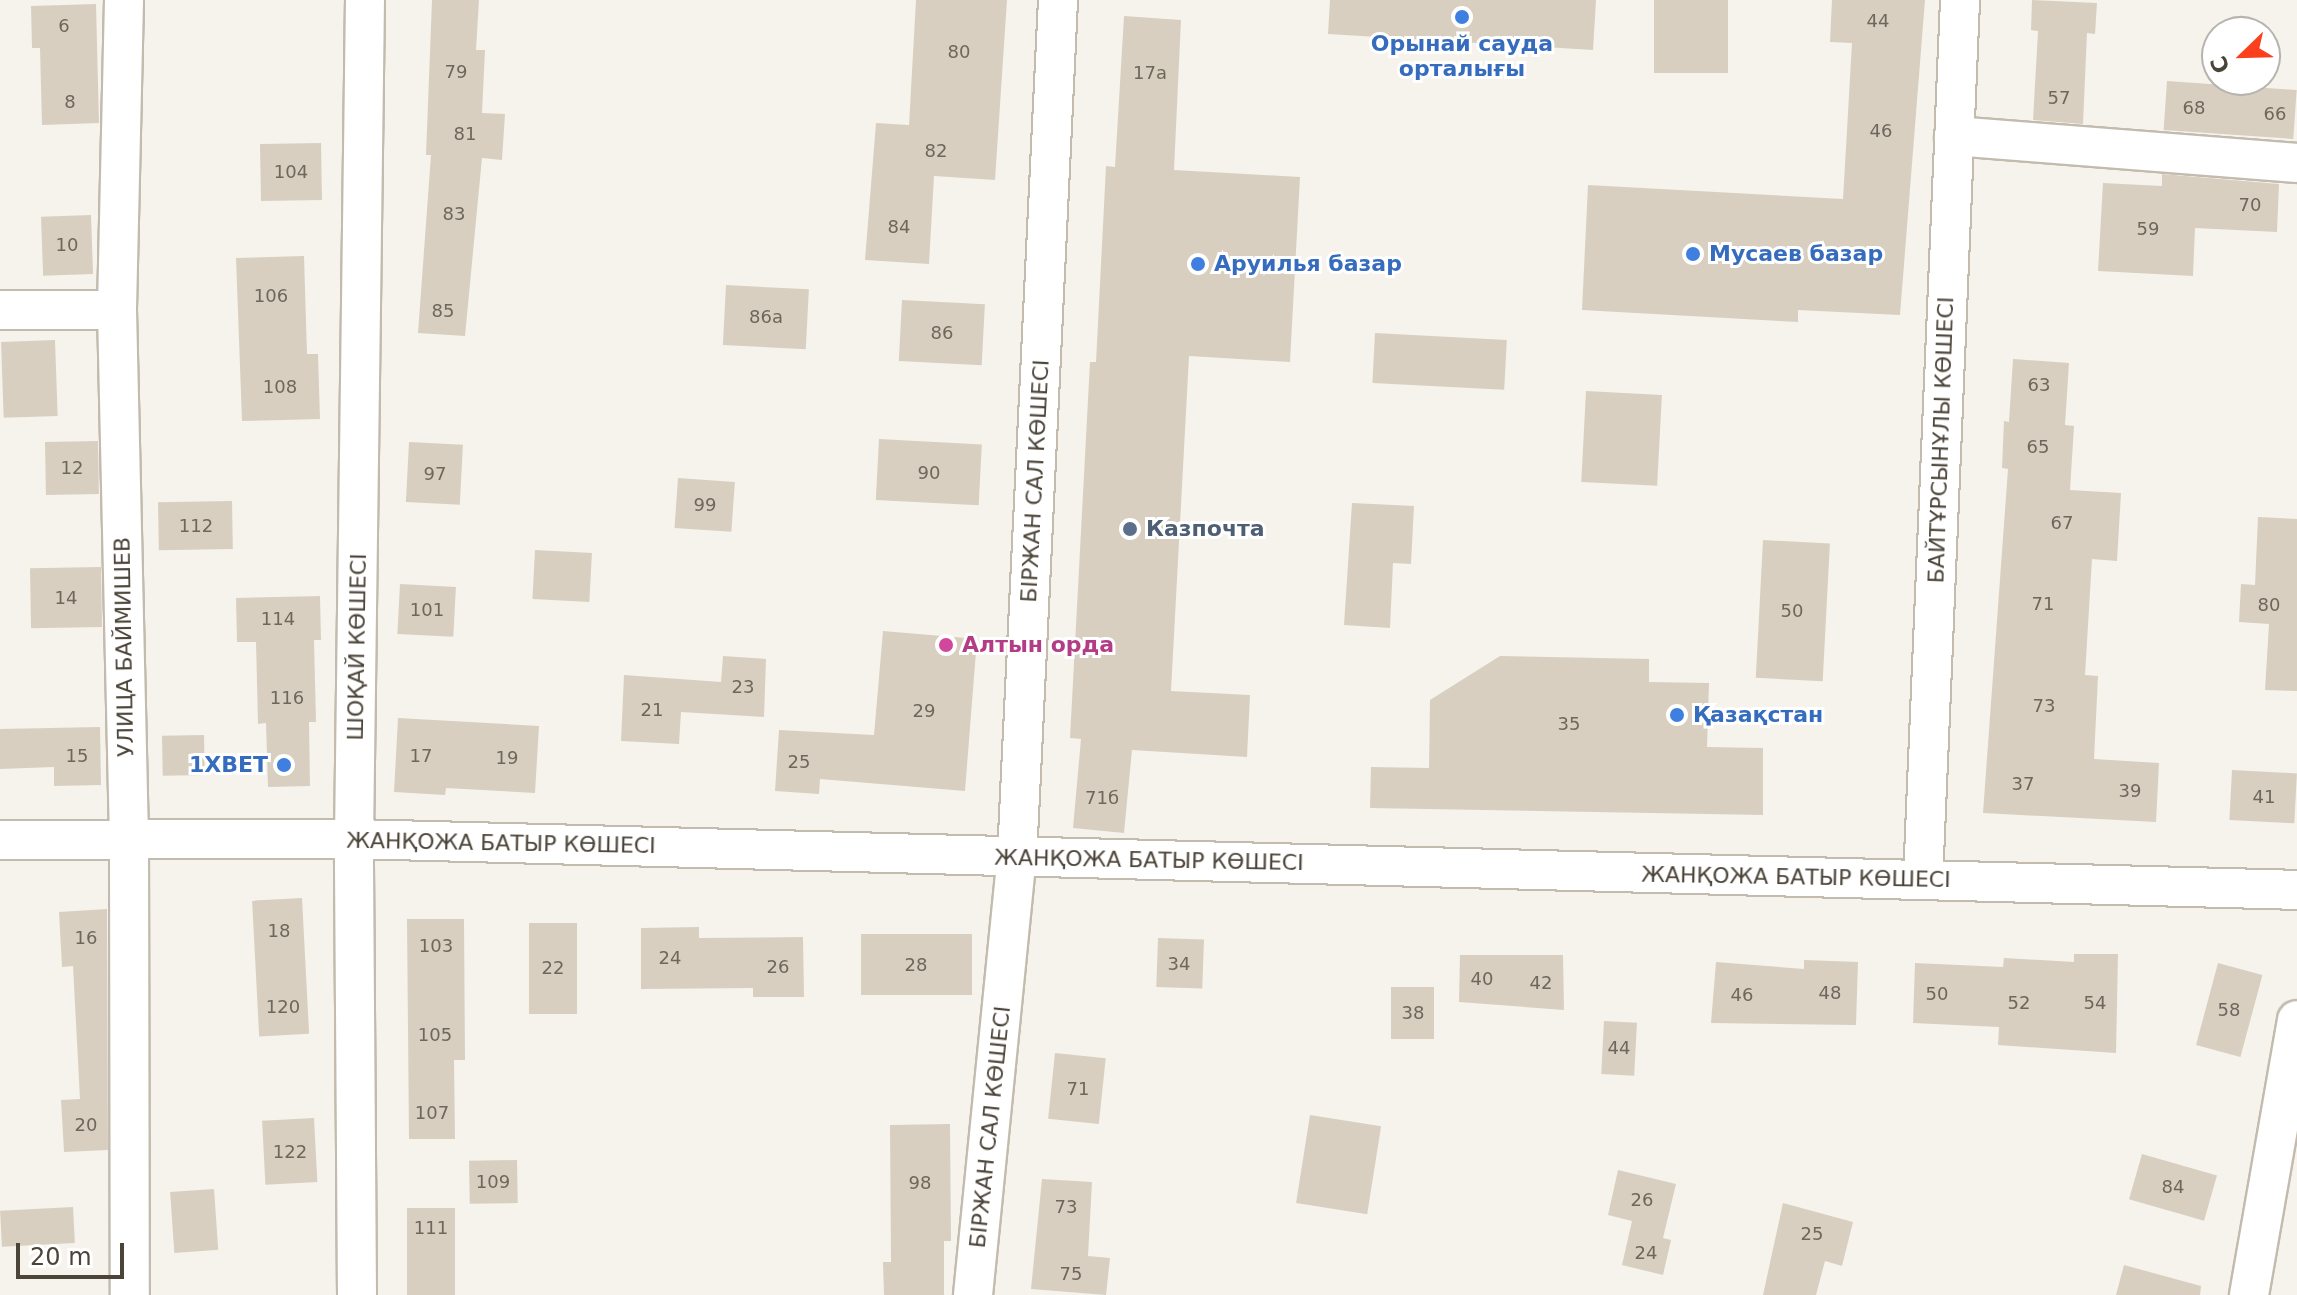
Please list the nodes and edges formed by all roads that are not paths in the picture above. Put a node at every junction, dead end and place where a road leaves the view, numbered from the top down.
1 (124, 0) edge
2 (365, 0) edge
3 (1058, 0) edge
4 (1960, 0) edge
5 (1954, 136) junction
6 (2297, 163) edge
7 (0, 310) edge
8 (117, 310) junction
9 (354, 839) junction
10 (0, 840) edge
11 (129, 840) junction
12 (1017, 857) junction
13 (1923, 880) junction
14 (2297, 890) edge
15 (2297, 1020) edge
16 (130, 1295) edge
17 (357, 1295) edge
18 (973, 1295) edge
19 (2249, 1295) edge

1 - 8 street, УЛИЦА БАЙМИШЕВ
2 - 9 street, ШОҚАЙ КӨШЕСІ
3 - 12 street, БІРЖАН САЛ КӨШЕСІ
4 - 5 street, БАЙТҰРСЫНҰЛЫ КӨШЕСІ
5 - 6 street
5 - 13 street, БАЙТҰРСЫНҰЛЫ КӨШЕСІ
7 - 8 street
8 - 11 street, УЛИЦА БАЙМИШЕВ
9 - 11 street, ЖАНҚОЖА БАТЫР КӨШЕСІ
9 - 12 street, ЖАНҚОЖА БАТЫР КӨШЕСІ
9 - 17 street, ШОҚАЙ КӨШЕСІ
10 - 11 street, ЖАНҚОЖА БАТЫР КӨШЕСІ
11 - 16 street, УЛИЦА БАЙМИШЕВ
12 - 13 street, ЖАНҚОЖА БАТЫР КӨШЕСІ
12 - 18 street, БІРЖАН САЛ КӨШЕСІ
13 - 14 street, ЖАНҚОЖА БАТЫР КӨШЕСІ
15 - 19 street

